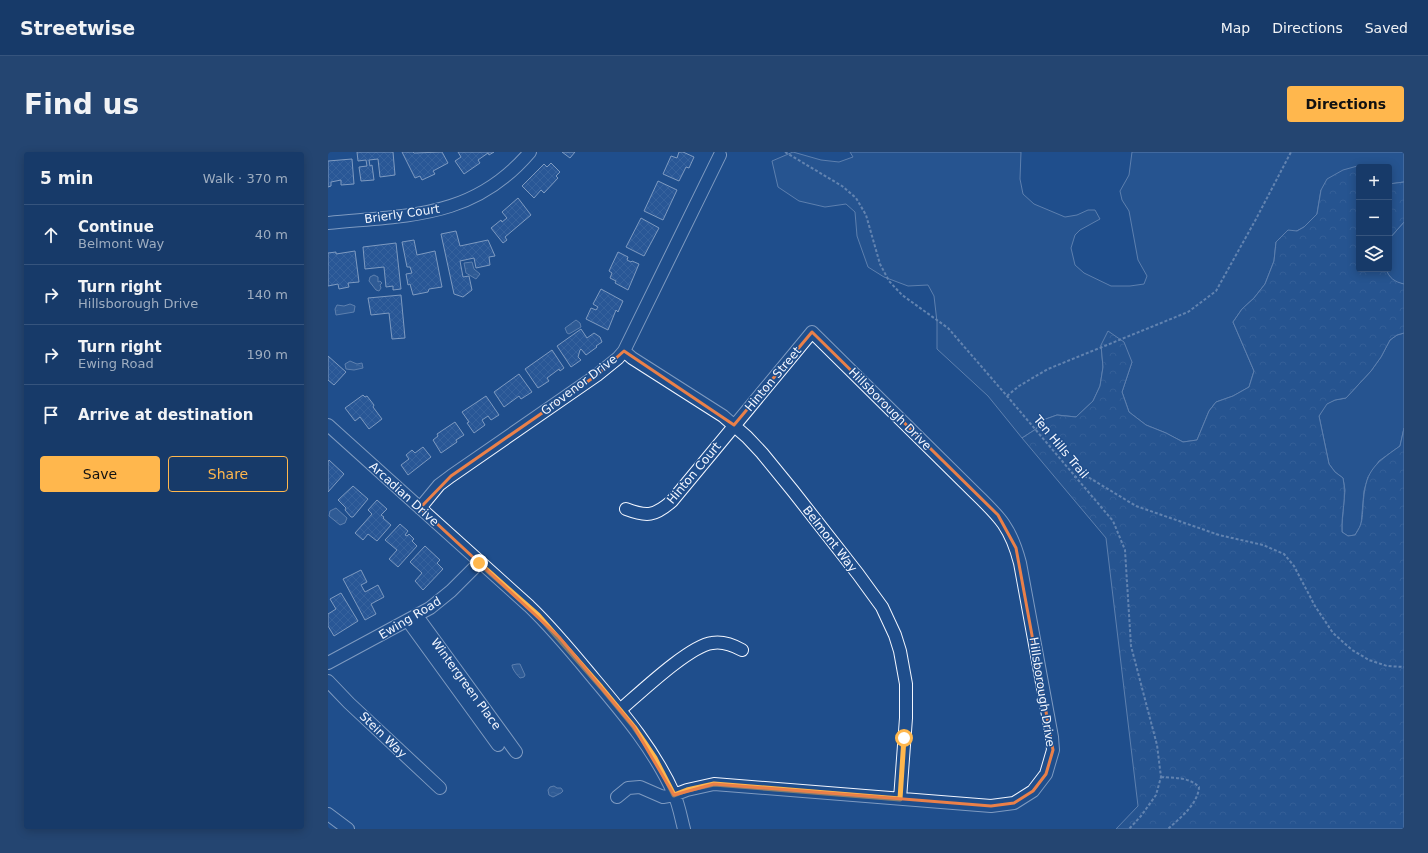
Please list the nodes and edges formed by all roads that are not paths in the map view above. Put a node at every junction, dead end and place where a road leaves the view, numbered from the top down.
1 (530, 152) edge
2 (720, 155) dead end
3 (328, 223) edge
4 (812, 332) joint
5 (624, 351) junction
6 (734, 425) junction
7 (328, 426) edge
8 (420, 508) junction
9 (626, 510) dead end
10 (479, 563) junction
11 (412, 619) junction
12 (742, 650) dead end
13 (328, 663) edge
14 (328, 680) edge
15 (620, 710) junction
16 (498, 745) dead end
17 (516, 752) dead end
18 (440, 788) dead end
19 (674, 795) junction
20 (617, 797) dead end
21 (900, 799) junction
22 (328, 814) edge
23 (348, 829) edge
24 (684, 829) edge

1 - 3 street, Brierly Court
2 - 5 street, Grovenor Drive
4 - 6 street, Hinton Street
4 - 21 street, Hillsborough Drive
5 - 6 street, Belmont Way
5 - 8 street, Grovenor Drive
6 - 9 street, Hinton Court
6 - 21 street, Belmont Way
7 - 8 street, Arcadian Drive
8 - 10 street, Arcadian Drive
10 - 11 street, Ewing Road
10 - 15 street
11 - 13 street, Ewing Road
11 - 16 street
11 - 17 street, Wintergreen Place
12 - 15 street
14 - 18 street, Stein Way
15 - 19 street
19 - 20 street
19 - 21 street, Hillsborough Drive
19 - 24 street
22 - 23 street

